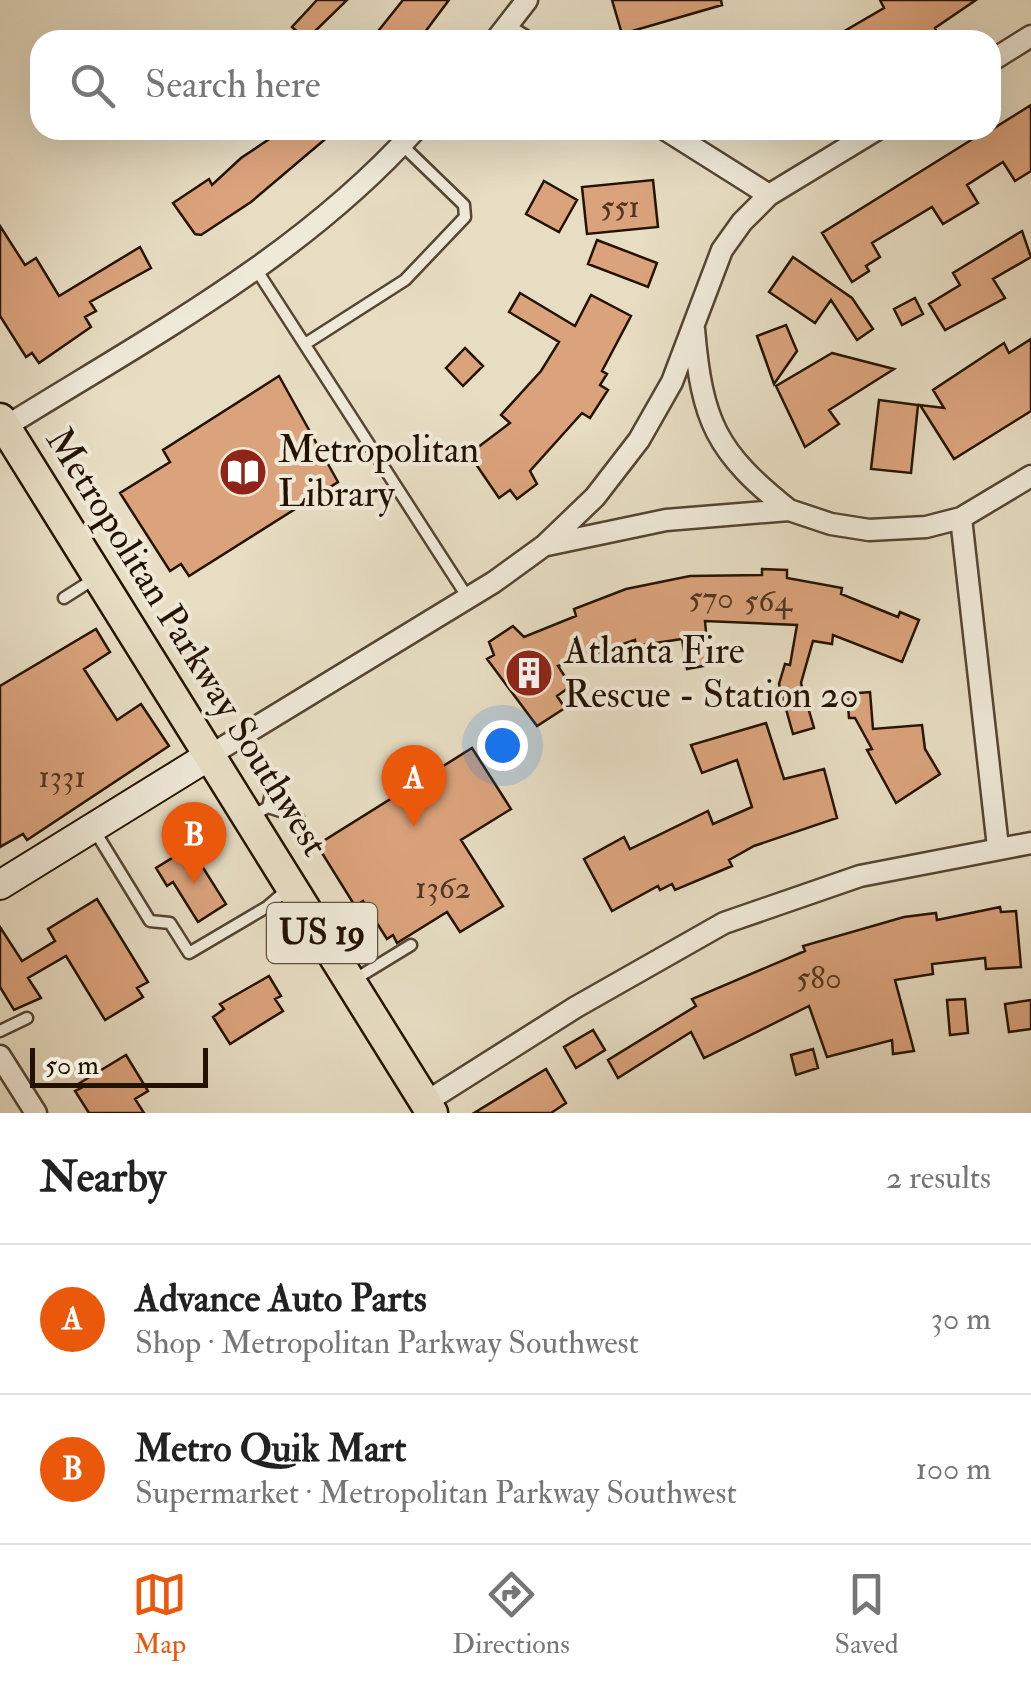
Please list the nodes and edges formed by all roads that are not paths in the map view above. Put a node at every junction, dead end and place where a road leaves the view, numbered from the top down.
1 (528, 0) edge
2 (511, 30) edge
3 (1031, 36) edge
4 (1001, 55) edge
5 (405, 140) edge
6 (410, 140) edge
7 (682, 140) edge
8 (860, 140) edge
9 (769, 195) junction
10 (256, 269) junction
11 (694, 322) junction
12 (305, 344) junction
13 (3, 423) edge
14 (1031, 476) edge
15 (789, 510) junction
16 (961, 518) junction
17 (545, 545) junction
18 (100, 576) junction
19 (64, 598) dead end
20 (468, 598) junction
21 (212, 754) junction
22 (274, 780) dead end
23 (260, 812) junction
24 (298, 818) dead end
25 (93, 827) junction
26 (1031, 843) edge
27 (998, 848) junction
28 (0, 884) edge
29 (292, 885) junction
30 (412, 946) dead end
31 (352, 982) junction
32 (27, 1018) dead end
33 (0, 1032) edge
34 (0, 1056) edge
35 (422, 1110) edge
36 (36, 1113) edge

1 - 2 street
3 - 4 street
5 - 10 street
6 - 12 lane
7 - 9 street
8 - 9 street
9 - 11 street
10 - 12 lane
10 - 13 street
11 - 15 street
11 - 17 street
12 - 20 lane
13 - 18 main road, Metropolitan Parkway Southwest / US 19
14 - 16 street
15 - 16 street
15 - 17 street
16 - 27 street
17 - 20 street
18 - 19 lane
18 - 21 main road, Metropolitan Parkway Southwest / US 19
20 - 21 street
21 - 23 main road, Metropolitan Parkway Southwest / US 19
21 - 25 main road
22 - 23 lane
23 - 24 lane
23 - 29 main road, Metropolitan Parkway Southwest / US 19
25 - 28 main road
25 - 29 lane
26 - 27 street
27 - 35 street
29 - 31 main road, Metropolitan Parkway Southwest / US 19
30 - 31 lane
31 - 35 main road, Metropolitan Parkway Southwest / US 19
32 - 33 lane
34 - 36 street

